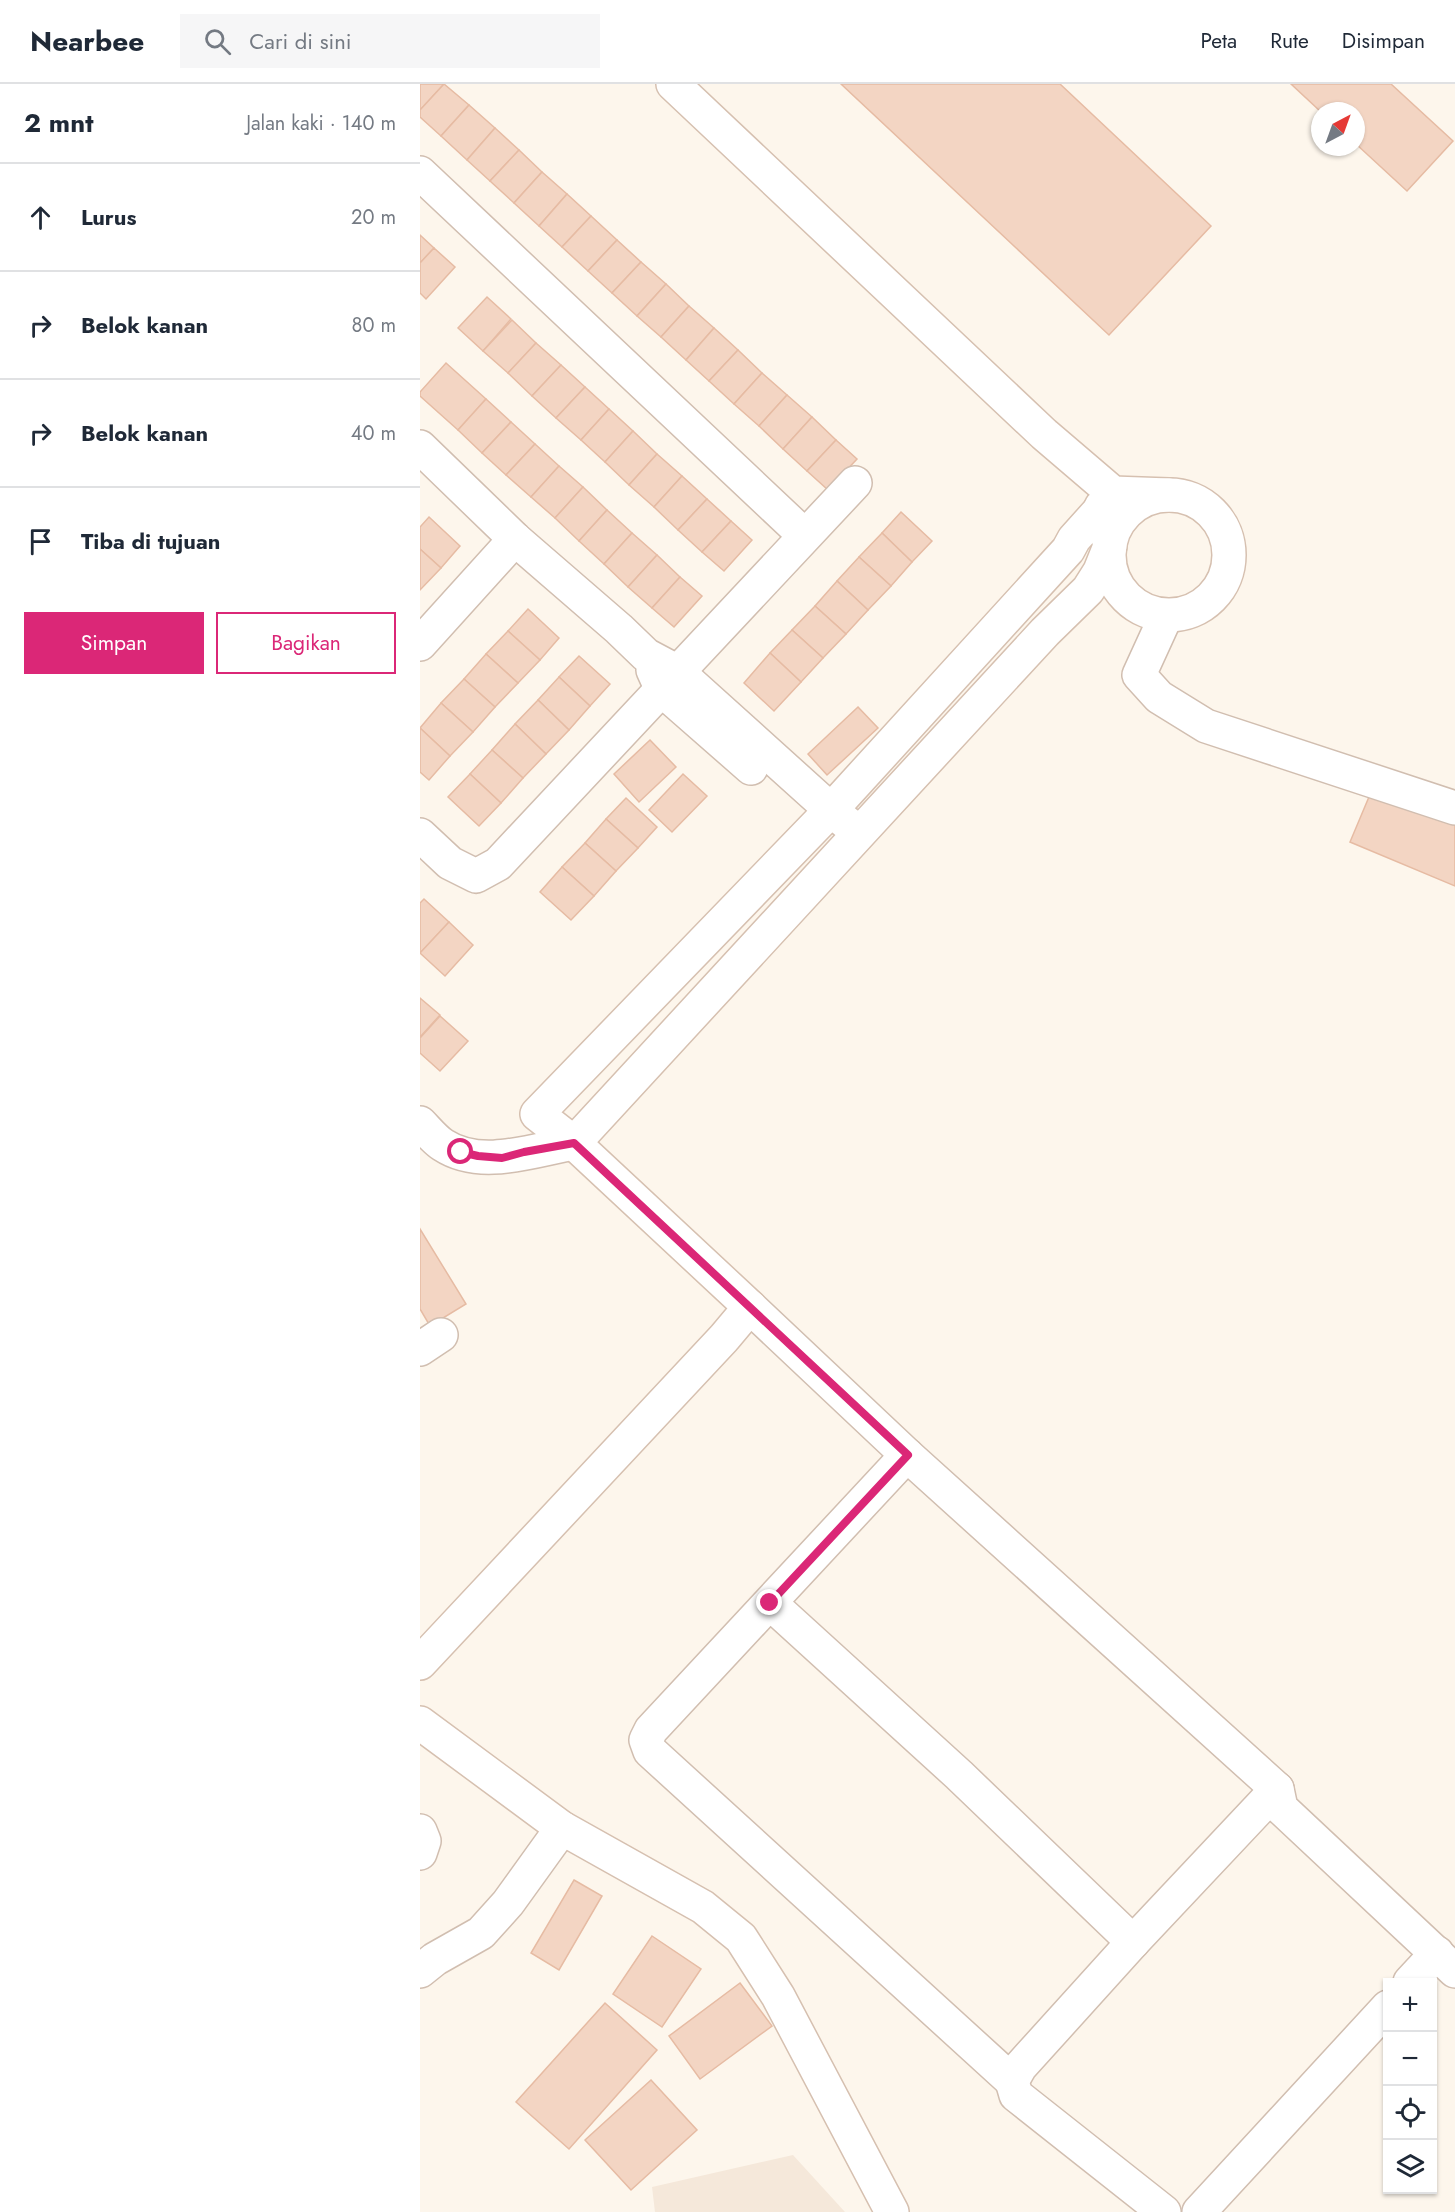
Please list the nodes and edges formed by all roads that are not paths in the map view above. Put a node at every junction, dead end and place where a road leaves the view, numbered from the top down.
1 (673, 84) edge
2 (420, 173) edge
3 (420, 447) edge
4 (855, 483) dead end
5 (1169, 495) junction
6 (1107, 500) junction
7 (804, 535) junction
8 (515, 539) junction
9 (1110, 546) junction
10 (1166, 616) junction
11 (420, 644) edge
12 (670, 681) junction
13 (1455, 808) edge
14 (823, 818) junction
15 (420, 835) edge
16 (850, 843) junction
17 (537, 1114) junction
18 (420, 1123) edge
19 (574, 1143) junction
20 (524, 1152) junction
21 (750, 1307) junction
22 (908, 1455) junction
23 (770, 1603) junction
24 (420, 1664) edge
25 (420, 1723) edge
26 (1277, 1790) junction
27 (562, 1828) junction
28 (420, 1831) edge
29 (420, 1853) edge
30 (1133, 1942) junction
31 (1446, 1962) edge
32 (420, 1971) edge
33 (1419, 1978) edge
34 (1383, 2012) edge
35 (1012, 2081) junction
36 (892, 2212) edge
37 (1164, 2212) edge
38 (1199, 2212) edge

1 - 6 street
2 - 7 street
3 - 8 street
4 - 7 street
5 - 6 street
5 - 9 street
5 - 10 street
6 - 9 street
6 - 14 street
7 - 12 street
8 - 11 street
8 - 12 street
9 - 10 street
9 - 16 street
10 - 13 street
12 - 14 street
12 - 15 street
14 - 16 street
14 - 17 street
16 - 19 street
17 - 19 street
17 - 20 street
18 - 20 street
19 - 20 street
19 - 21 street
21 - 22 street
21 - 24 street
22 - 23 street
22 - 26 street
23 - 30 street
23 - 35 street
25 - 27 street
26 - 30 street
26 - 31 street
27 - 32 street
27 - 36 street
28 - 29 street
30 - 35 street
31 - 33 street
34 - 38 street
35 - 37 street

